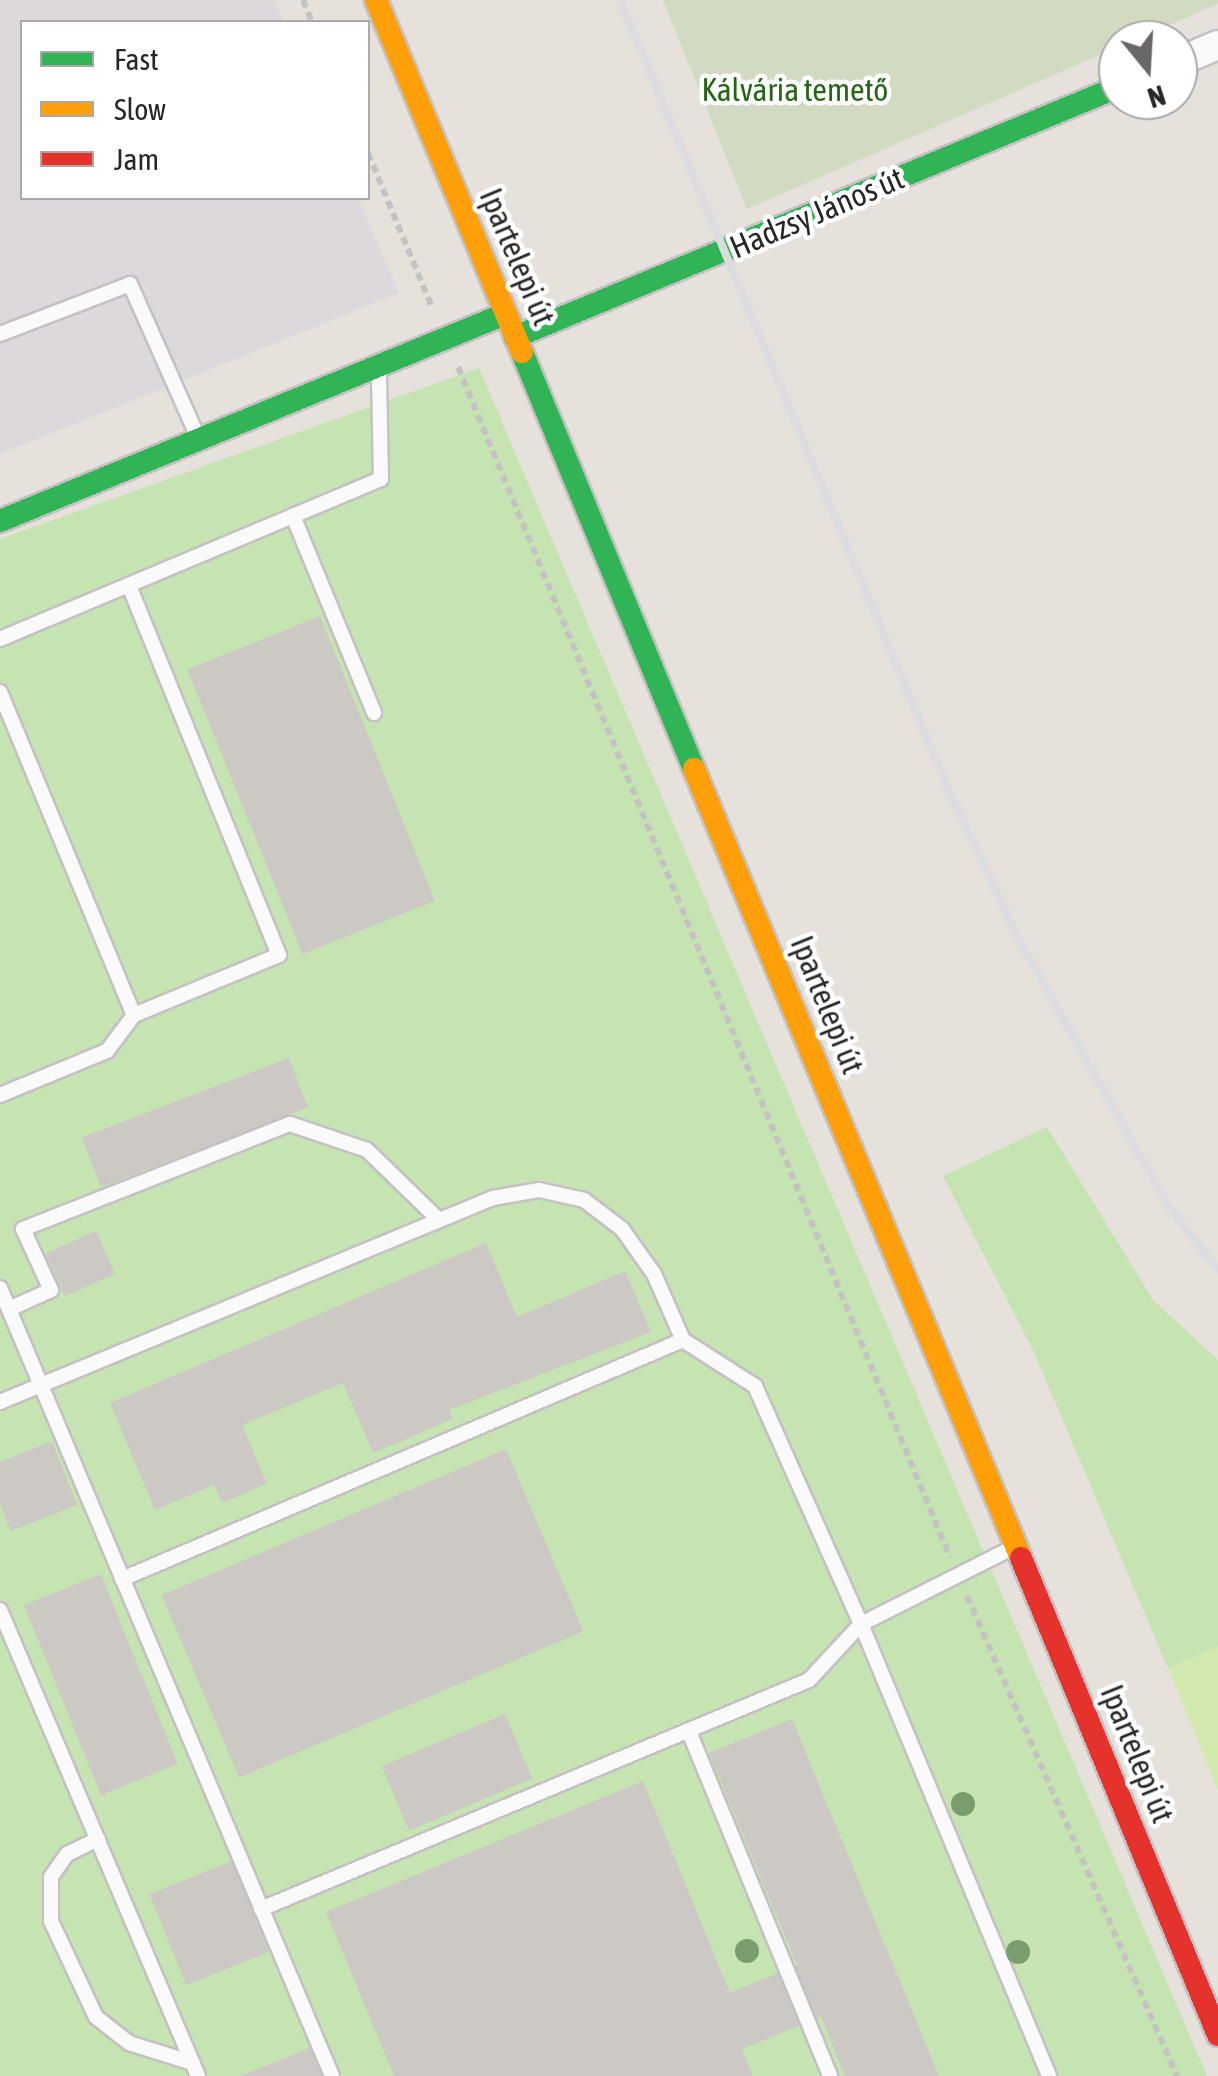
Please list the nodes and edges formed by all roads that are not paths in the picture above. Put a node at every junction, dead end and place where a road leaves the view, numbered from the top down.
1 (376, 0) edge
2 (1098, 95) edge
3 (505, 314) junction
4 (0, 334) edge
5 (515, 338) junction
6 (379, 365) junction
7 (199, 440) junction
8 (293, 516) junction
9 (0, 521) edge
10 (129, 585) junction
11 (0, 639) edge
12 (0, 692) edge
13 (374, 713) dead end
14 (134, 1015) junction
15 (0, 1095) edge
16 (438, 1220) junction
17 (0, 1288) edge
18 (9, 1309) junction
19 (683, 1340) junction
20 (40, 1382) junction
21 (0, 1402) edge
22 (1016, 1546) junction
23 (122, 1578) junction
24 (0, 1610) edge
25 (861, 1624) junction
26 (690, 1734) junction
27 (98, 1839) junction
28 (262, 1908) junction
29 (1218, 2035) edge
30 (196, 2070) edge
31 (332, 2076) edge
32 (830, 2076) edge
33 (1048, 2076) edge

1 - 3 main road, Ipartelepi út
2 - 5 main road, Hadzsy János út
3 - 5 main road, Ipartelepi út
3 - 6 main road
4 - 7 lane
5 - 22 main road, Ipartelepi út
6 - 7 main road
6 - 8 lane
7 - 9 main road
8 - 10 lane
8 - 13 lane
10 - 11 lane
10 - 14 lane
12 - 14 lane
14 - 15 lane
16 - 18 lane
16 - 19 lane
16 - 20 lane
17 - 18 lane
18 - 20 lane
19 - 23 lane
19 - 25 lane
20 - 21 lane
20 - 23 lane
22 - 25 lane
22 - 29 main road, Ipartelepi út
23 - 28 lane
24 - 27 lane
25 - 26 lane
25 - 33 lane
26 - 28 lane
26 - 32 lane
27 - 30 lane
27 - 30 lane
28 - 31 lane

